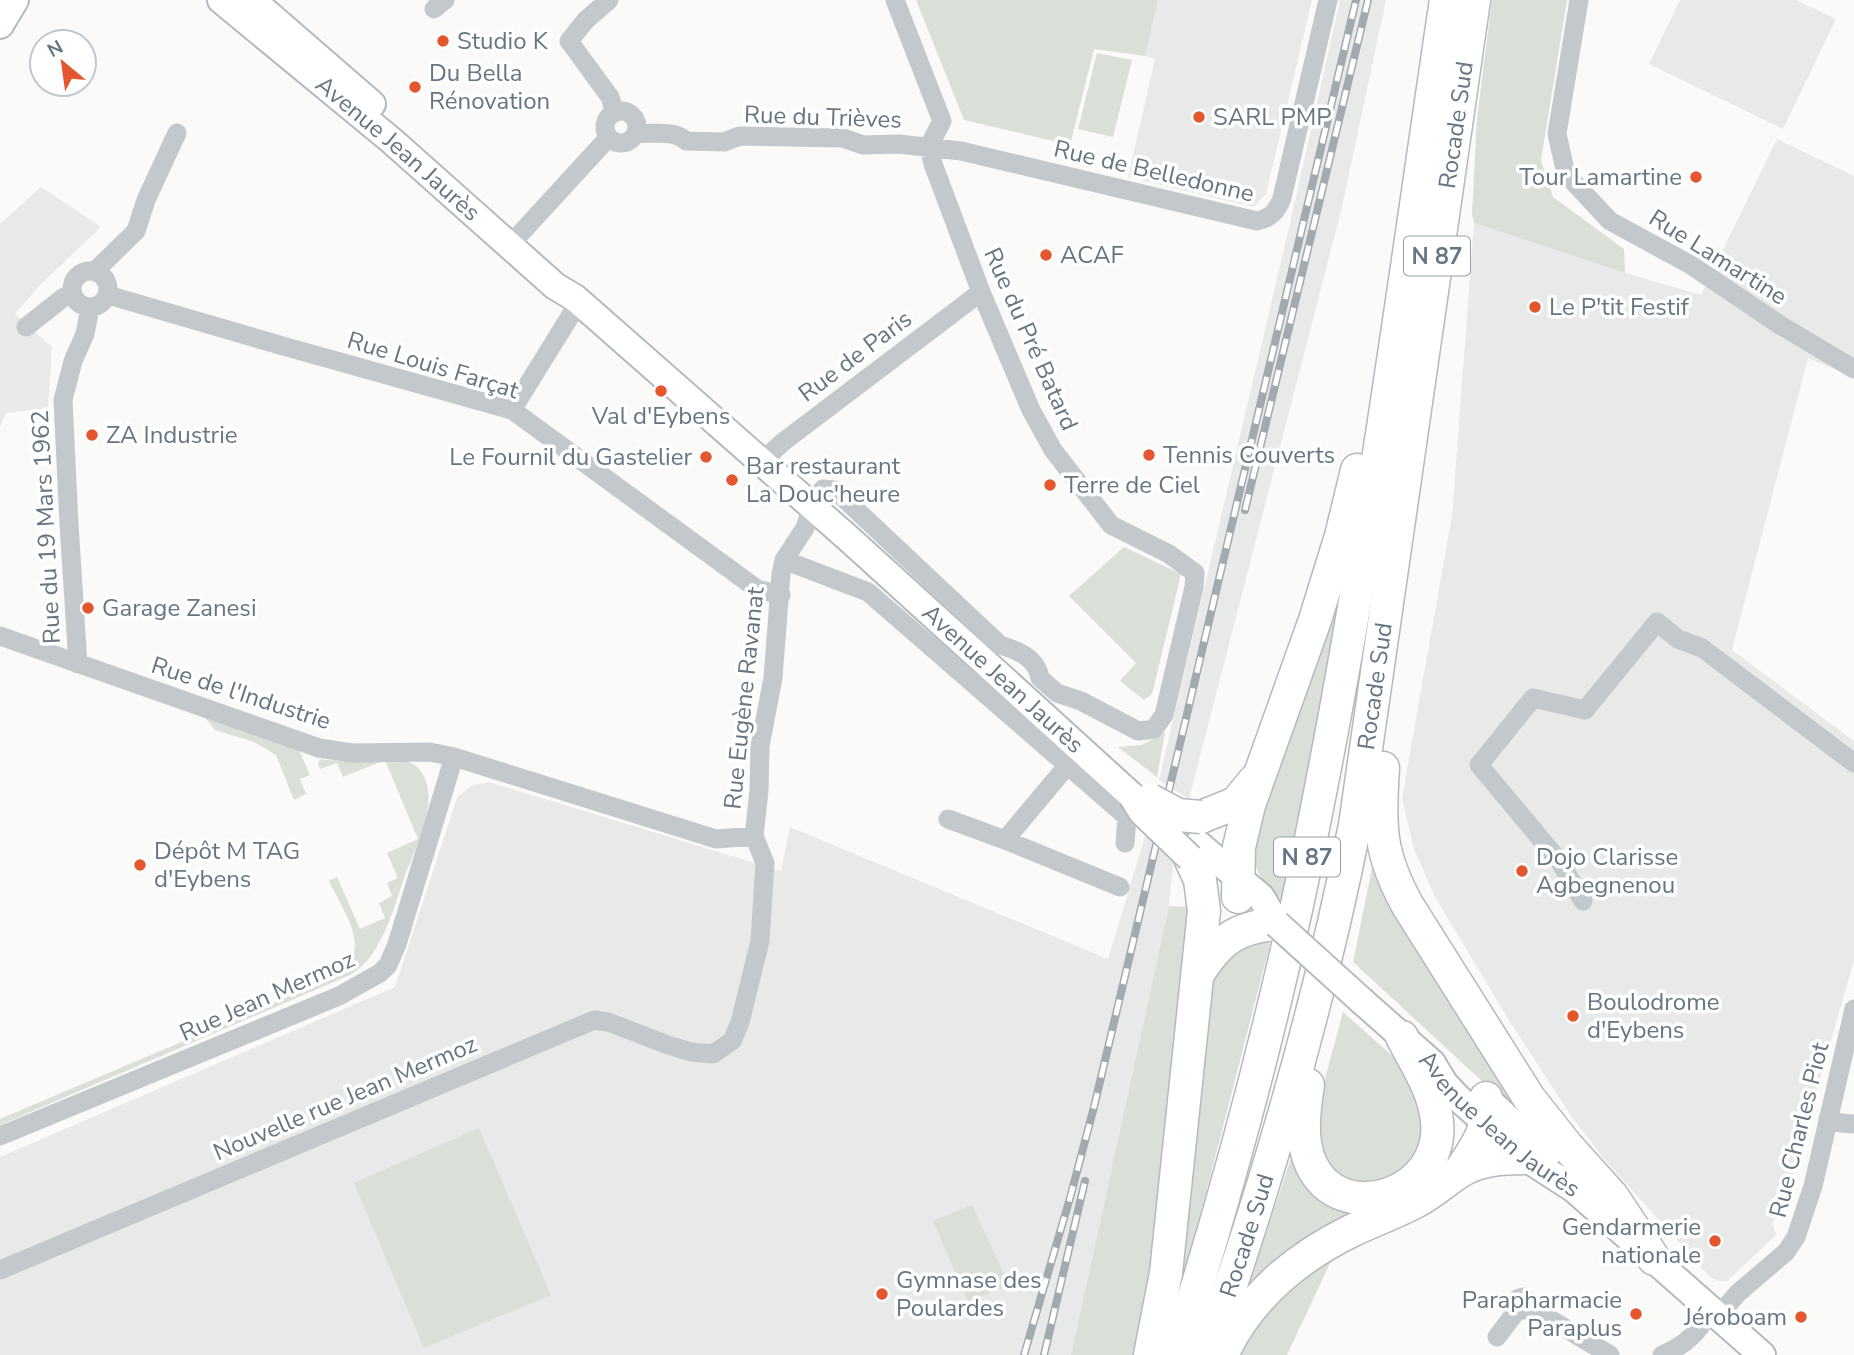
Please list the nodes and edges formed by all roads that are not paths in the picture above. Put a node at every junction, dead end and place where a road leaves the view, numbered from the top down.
1 (15, 0) edge
2 (221, 0) edge
3 (252, 0) edge
4 (610, 0) edge
5 (895, 0) edge
6 (1328, 0) edge
7 (1446, 0) edge
8 (1474, 0) edge
9 (1579, 0) edge
10 (0, 24) edge
11 (615, 113) junction
12 (177, 133) dead end
13 (636, 133) junction
14 (609, 137) junction
15 (929, 146) junction
16 (513, 242) junction
17 (95, 271) junction
18 (981, 292) junction
19 (108, 295) junction
20 (73, 296) junction
21 (577, 300) junction
22 (90, 308) junction
23 (26, 327) dead end
24 (1394, 349) junction
25 (1854, 369) edge
26 (512, 410) junction
27 (761, 462) junction
28 (812, 506) junction
29 (1400, 512) junction
30 (784, 560) junction
31 (1195, 573) joint
32 (781, 595) junction
33 (0, 636) edge
34 (78, 664) junction
35 (454, 757) junction
36 (1854, 763) edge
37 (1067, 766) junction
38 (1259, 774) junction
39 (1141, 798) joint
40 (948, 819) dead end
41 (754, 836) junction
42 (1005, 840) junction
43 (1196, 840) junction
44 (1125, 843) dead end
45 (1120, 887) dead end
46 (1238, 887) junction
47 (1583, 901) dead end
48 (1338, 911) junction
49 (1277, 923) junction
50 (1198, 974) junction
51 (1854, 1009) edge
52 (1402, 1037) junction
53 (713, 1054) joint
54 (1487, 1111) junction
55 (1828, 1119) junction
56 (1854, 1124) edge
57 (0, 1136) edge
58 (1526, 1158) junction
59 (1460, 1171) junction
60 (1574, 1189) junction
61 (1654, 1259) junction
62 (0, 1270) edge
63 (1715, 1312) junction
64 (1497, 1337) dead end
65 (1150, 1355) edge
66 (1175, 1355) edge
67 (1207, 1355) edge
68 (1222, 1355) edge
69 (1610, 1355) edge
70 (1662, 1355) edge
71 (1762, 1355) edge

1 - 10 main road
2 - 16 main road, Avenue Jean Jaurès
3 - 16 main road, Avenue Jean Jaurès
4 - 11 street
5 - 15 street
6 - 15 street, Rue de Belledonne
7 - 24 highway, Rocade Sud / N 87
8 - 29 highway, Rocade Sud / N 87
9 - 25 street, Rue Lamartine
11 - 13 street
11 - 14 street
12 - 17 street
13 - 14 street, Rue du Trièves
13 - 15 street, Rue du Trièves
14 - 16 street
15 - 18 street, Rue du Pré Batard
16 - 21 main road, Avenue Jean Jaurès
17 - 19 street
17 - 20 street
18 - 27 street, Rue de Paris
18 - 31 street, Rue du Pré Batard
19 - 22 street
19 - 26 street, Rue Louis Farçat
20 - 22 street
20 - 23 street
21 - 26 street
21 - 27 main road, Avenue Jean Jaurès
22 - 34 street, Rue du 19 Mars 1962
24 - 38 highway
24 - 66 highway, Rocade Sud / N 87
26 - 32 street, Rue Louis Farçat
27 - 28 main road, Avenue Jean Jaurès
28 - 30 street, Rue Eugène Ravanat
28 - 31 street, Avenue Jean Jaurès
28 - 39 main road, Avenue Jean Jaurès
29 - 48 highway, Rocade Sud / N 87
29 - 61 highway
30 - 32 street, Rue Eugène Ravanat
30 - 37 street, Avenue Jean Jaurès
32 - 41 street, Rue Eugène Ravanat
33 - 34 street, Rue de l'Industrie
34 - 35 street, Rue de l'Industrie
35 - 41 street, Rue de l'Industrie
35 - 57 street, Rue Jean Mermoz
36 - 47 street
37 - 42 street
37 - 44 street, Avenue Jean Jaurès
38 - 43 highway
38 - 46 highway
39 - 43 highway, bridge
40 - 42 street
41 - 53 street, Rue Eugène Ravanat
42 - 45 street
43 - 46 main road, Avenue Jean Jaurès
43 - 50 highway
46 - 49 main road, Avenue Jean Jaurès
48 - 52 highway
48 - 67 highway, Rocade Sud / N 87
49 - 50 highway
49 - 52 main road, Avenue Jean Jaurès, bridge
50 - 65 highway
51 - 55 street, Rue Charles Piot
52 - 54 main road, Avenue Jean Jaurès
53 - 62 street, Nouvelle rue Jean Mermoz
54 - 58 main road, Avenue Jean Jaurès
54 - 59 highway
54 - 60 main road
55 - 56 street
55 - 63 street, Rue Charles Piot
58 - 59 highway
58 - 60 main road, Avenue Jean Jaurès
59 - 68 highway
60 - 61 main road, Avenue Jean Jaurès
61 - 63 main road, Avenue Jean Jaurès
63 - 70 street, Rue Charles Piot
63 - 71 main road, Avenue Jean Jaurès
64 - 69 street

